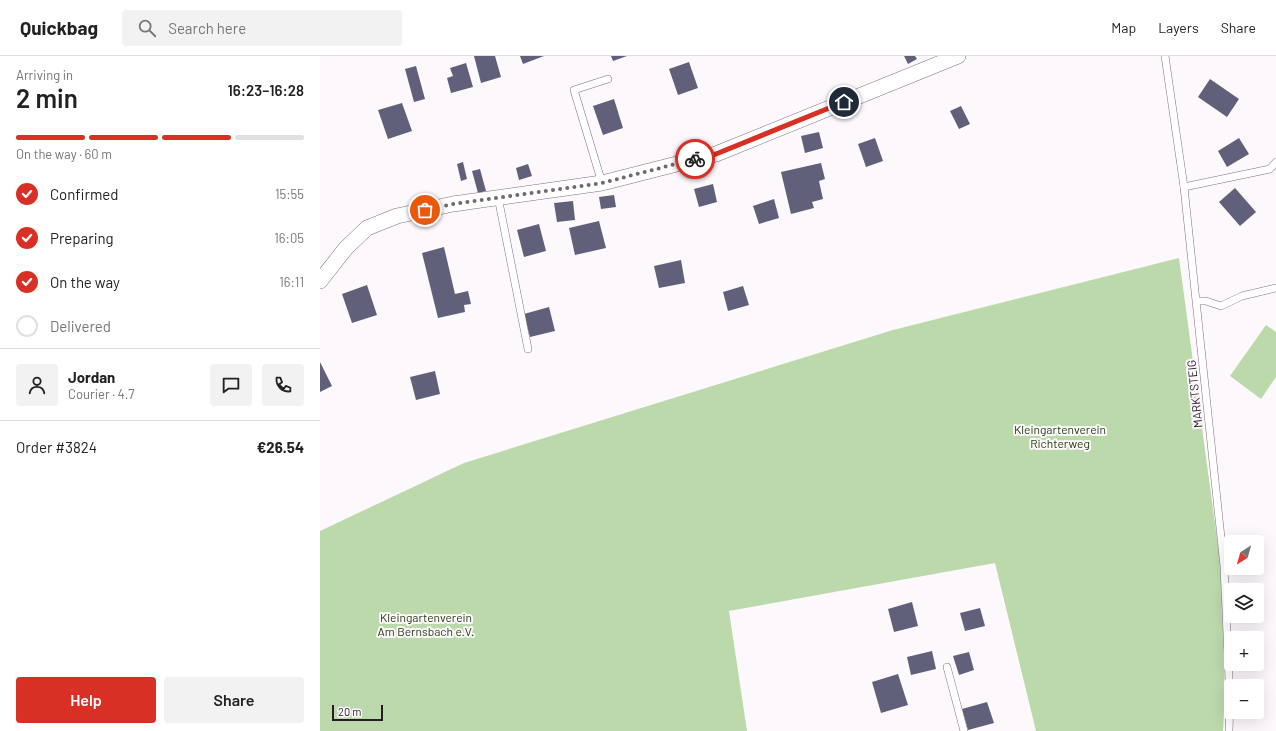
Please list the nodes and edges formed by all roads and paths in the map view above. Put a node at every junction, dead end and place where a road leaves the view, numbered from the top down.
1 (958, 56) edge
2 (1165, 56) edge
3 (608, 79) dead end
4 (1276, 162) edge
5 (602, 183) junction
6 (1184, 187) junction
7 (498, 198) junction
8 (320, 281) edge
9 (1276, 288) edge
10 (1197, 301) junction
11 (528, 349) dead end
12 (947, 667) dead end
13 (964, 731) edge
14 (1228, 731) edge

1 - 5 street
2 - 6 lane, MARKTSTEIG
3 - 5 lane
4 - 6 lane
5 - 7 street
6 - 10 lane, MARKTSTEIG
7 - 8 street
7 - 11 lane
9 - 10 lane
10 - 14 lane, MARKTSTEIG
12 - 13 lane

